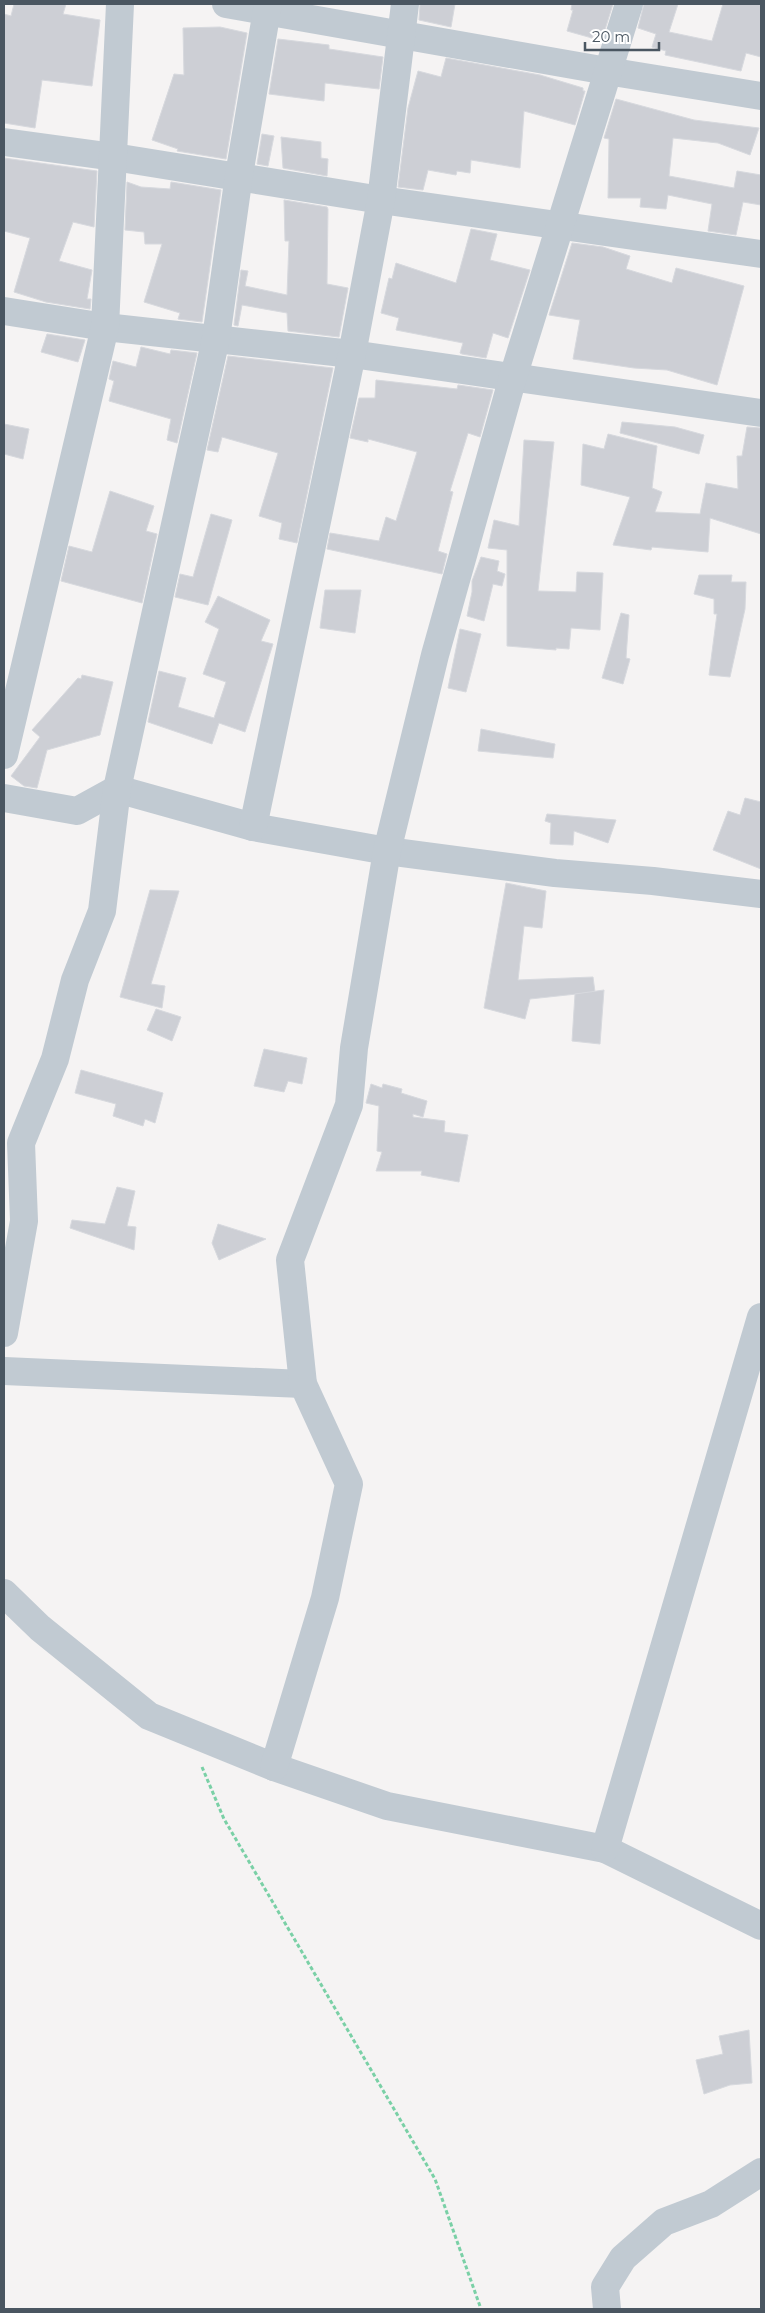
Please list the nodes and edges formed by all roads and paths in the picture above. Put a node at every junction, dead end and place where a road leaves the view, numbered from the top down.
1 (120, 4) edge
2 (226, 4) edge
3 (405, 4) edge
4 (629, 4) edge
5 (268, 7) edge
6 (400, 34) junction
7 (607, 71) junction
8 (761, 96) edge
9 (4, 142) edge
10 (114, 156) junction
11 (239, 175) junction
12 (381, 200) junction
13 (558, 226) junction
14 (761, 254) edge
15 (4, 312) edge
16 (105, 326) junction
17 (216, 338) junction
18 (352, 354) junction
19 (513, 377) junction
20 (761, 413) edge
21 (4, 755) edge
22 (117, 790) junction
23 (4, 798) edge
24 (253, 826) junction
25 (388, 851) junction
26 (761, 894) edge
27 (761, 1317) edge
28 (4, 1333) edge
29 (4, 1367) edge
30 (4, 1371) edge
31 (303, 1384) junction
32 (4, 1593) edge
33 (188, 1732) junction
34 (274, 1767) junction
35 (605, 1849) junction
36 (761, 1926) edge
37 (761, 2172) edge
38 (481, 2309) edge
39 (607, 2309) edge

1 - 10 street
2 - 5 street
3 - 6 street
4 - 7 street
5 - 6 street
5 - 11 street
6 - 7 street
6 - 12 street
7 - 8 street
7 - 13 street
9 - 10 street
10 - 11 street
10 - 16 street
11 - 12 street
11 - 17 street
12 - 13 street
12 - 18 street
13 - 14 street
13 - 19 street
15 - 16 street
16 - 17 street
16 - 21 street
17 - 18 street
17 - 22 street
18 - 19 street
18 - 24 street
19 - 20 street
19 - 25 street
22 - 23 street
22 - 24 street
22 - 28 street
24 - 25 street
25 - 26 street
25 - 31 street
27 - 35 street
29 - 30 street
30 - 31 street
31 - 34 street
32 - 33 street
33 - 34 street
33 - 38 path
34 - 35 street
35 - 36 street
37 - 39 street

